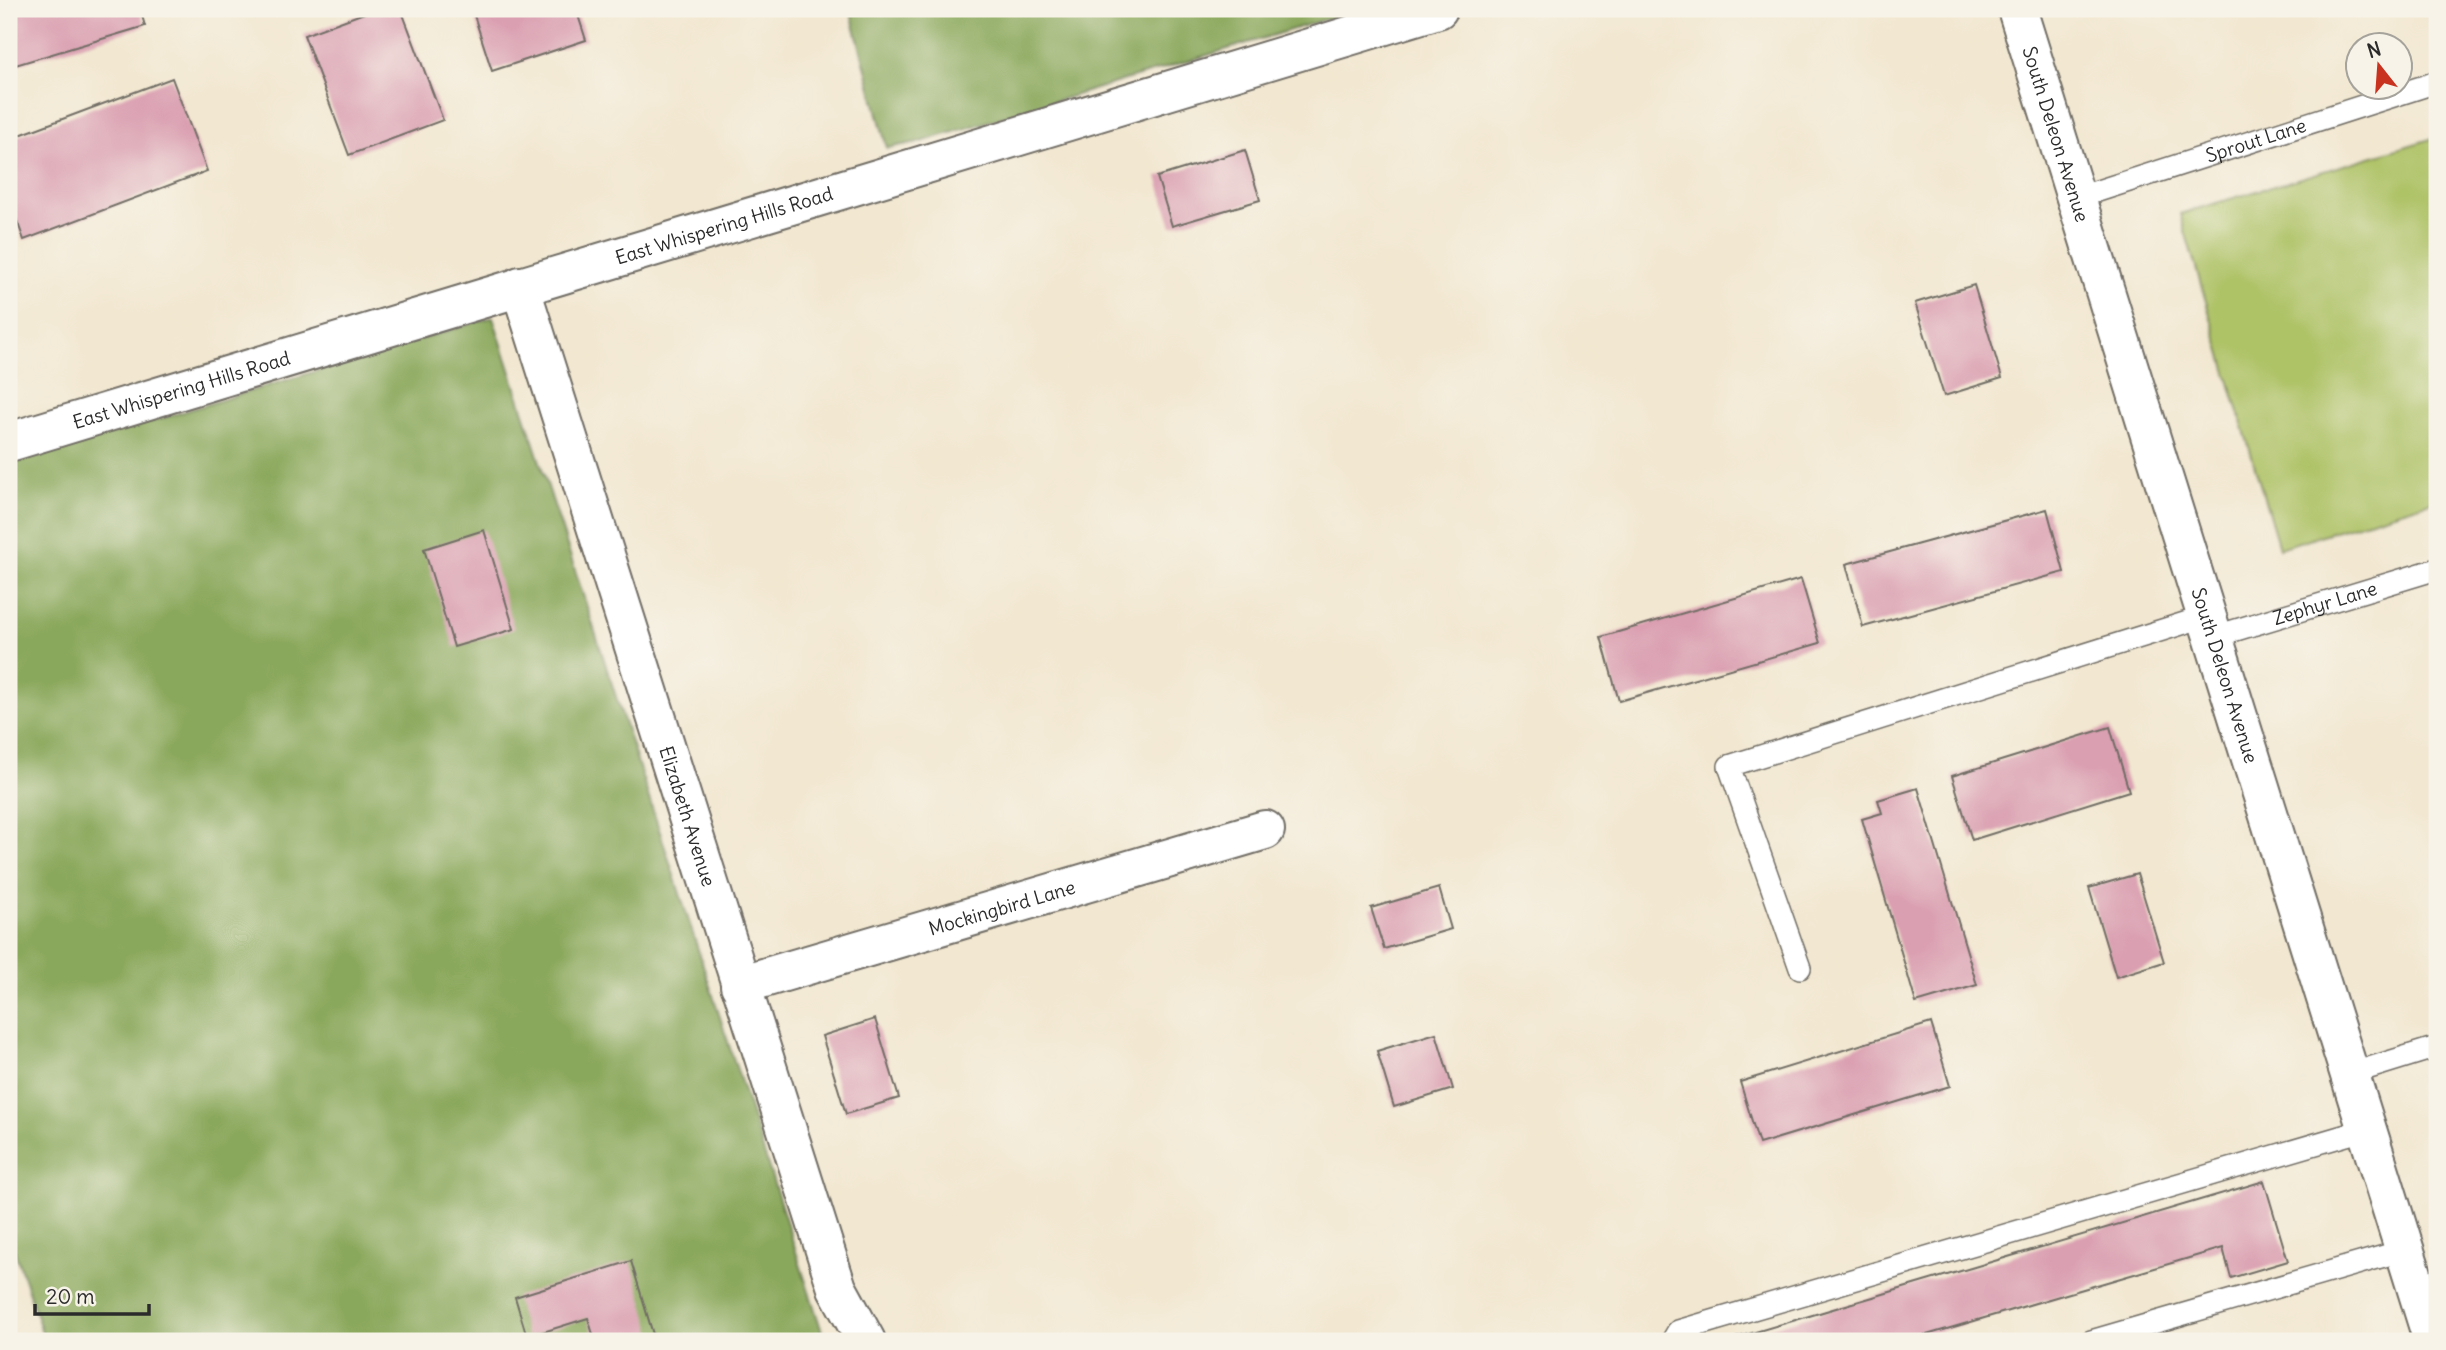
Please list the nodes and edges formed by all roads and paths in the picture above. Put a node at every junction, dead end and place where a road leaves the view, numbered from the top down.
1 (1438, 9) edge
2 (2017, 9) edge
3 (2437, 82) edge
4 (2076, 198) junction
5 (520, 286) junction
6 (9, 442) edge
7 (2437, 569) edge
8 (2210, 626) junction
9 (1265, 830) dead end
10 (1800, 968) dead end
11 (740, 985) junction
12 (2437, 1047) edge
13 (2350, 1074) junction
14 (2367, 1129) junction
15 (2404, 1250) junction
16 (2434, 1339) edge
17 (866, 1341) edge
18 (1672, 1341) edge
19 (2091, 1341) edge

1 - 5 street, East Whispering Hills Road
2 - 4 street, South Deleon Avenue
3 - 4 lane, Sprout Lane
4 - 8 street, South Deleon Avenue
5 - 6 street, East Whispering Hills Road
5 - 11 street, Elizabeth Avenue
7 - 8 lane, Zephyr Lane
8 - 10 lane, Zephyr Lane
8 - 13 street, South Deleon Avenue
9 - 11 street, Mockingbird Lane
11 - 17 street, Elizabeth Avenue
12 - 13 lane
13 - 14 street, South Deleon Avenue
14 - 15 street, South Deleon Avenue
14 - 18 lane
15 - 16 street, South Deleon Avenue
15 - 19 lane

